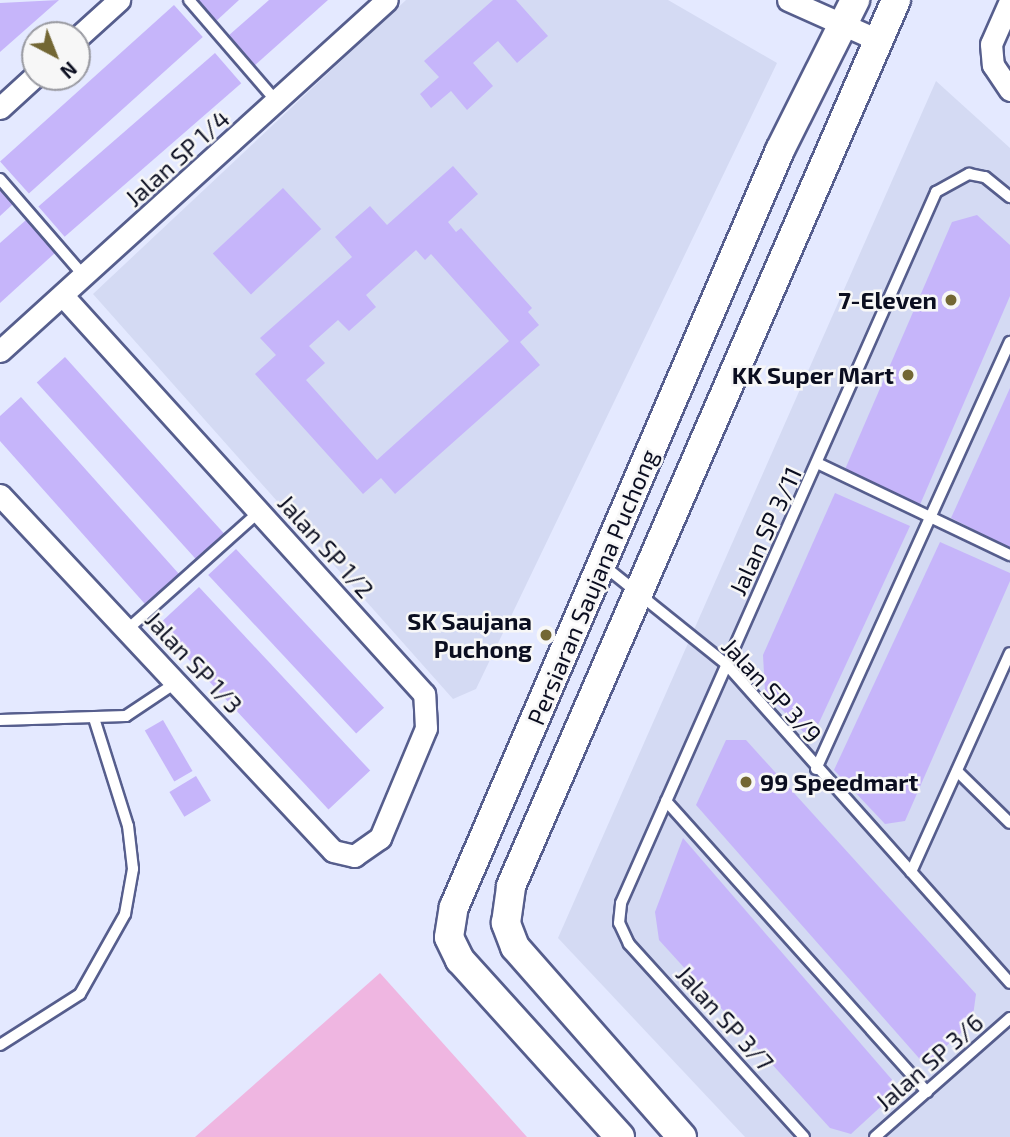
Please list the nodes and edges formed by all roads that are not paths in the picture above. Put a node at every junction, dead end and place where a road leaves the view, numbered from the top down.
1 (119, 0) edge
2 (189, 0) edge
3 (387, 0) edge
4 (788, 0) edge
5 (855, 0) edge
6 (896, 0) edge
7 (1010, 1) edge
8 (91, 25) edge
9 (844, 26) junction
10 (878, 40) junction
11 (21, 89) edge
12 (1010, 90) edge
13 (277, 102) junction
14 (0, 108) edge
15 (0, 180) edge
16 (1010, 197) edge
17 (85, 278) junction
18 (64, 297) junction
19 (1010, 342) edge
20 (0, 351) edge
21 (819, 464) junction
22 (0, 495) edge
23 (259, 512) junction
24 (931, 517) junction
25 (1010, 555) edge
26 (602, 565) junction
27 (638, 597) junction
28 (128, 629) junction
29 (1010, 653) edge
30 (726, 664) junction
31 (177, 682) junction
32 (94, 718) junction
33 (0, 719) edge
34 (816, 769) junction
35 (957, 771) junction
36 (666, 801) junction
37 (1010, 823) edge
38 (354, 856) joint
39 (911, 872) junction
40 (620, 923) joint
41 (1010, 983) edge
42 (1010, 1018) edge
43 (0, 1045) edge
44 (927, 1092) junction
45 (620, 1137) edge
46 (682, 1137) edge
47 (804, 1137) edge
48 (875, 1137) edge

1 - 8 street
2 - 13 lane
3 - 13 street, Jalan SP 1/4
4 - 9 street
5 - 9 street, Persiaran Saujana Puchong
6 - 10 street, Persiaran Saujana Puchong
7 - 12 street
9 - 10 street
9 - 26 street, Persiaran Saujana Puchong
10 - 27 street, Persiaran Saujana Puchong
11 - 14 street
13 - 17 street, Jalan SP 1/4
15 - 17 lane
16 - 21 lane, Jalan SP 3/11
17 - 18 street, Jalan SP 1/4
18 - 20 street, Jalan SP 1/4
18 - 23 street, Jalan SP 1/2
19 - 24 lane
21 - 24 lane
21 - 30 lane, Jalan SP 3/11
22 - 28 street, Jalan SP 1/3
23 - 28 lane
23 - 38 street, Jalan SP 1/2
24 - 25 lane
24 - 34 lane
26 - 27 lane, Jalan SP 3/9
26 - 45 street, Persiaran Saujana Puchong
27 - 30 lane, Jalan SP 3/9
27 - 46 street, Persiaran Saujana Puchong
28 - 31 street, Jalan SP 1/3
29 - 35 lane
30 - 34 lane, Jalan SP 3/9
30 - 36 lane, Jalan SP 3/11
31 - 32 lane
31 - 38 street, Jalan SP 1/3
32 - 33 lane
32 - 43 lane
34 - 39 lane, Jalan SP 3/9
35 - 37 lane
35 - 39 lane
36 - 40 lane, Jalan SP 3/11
36 - 44 lane
39 - 41 lane, Jalan SP 3/9
40 - 47 lane, Jalan SP 3/7
42 - 44 lane, Jalan SP 3/6
44 - 48 lane, Jalan SP 3/6

